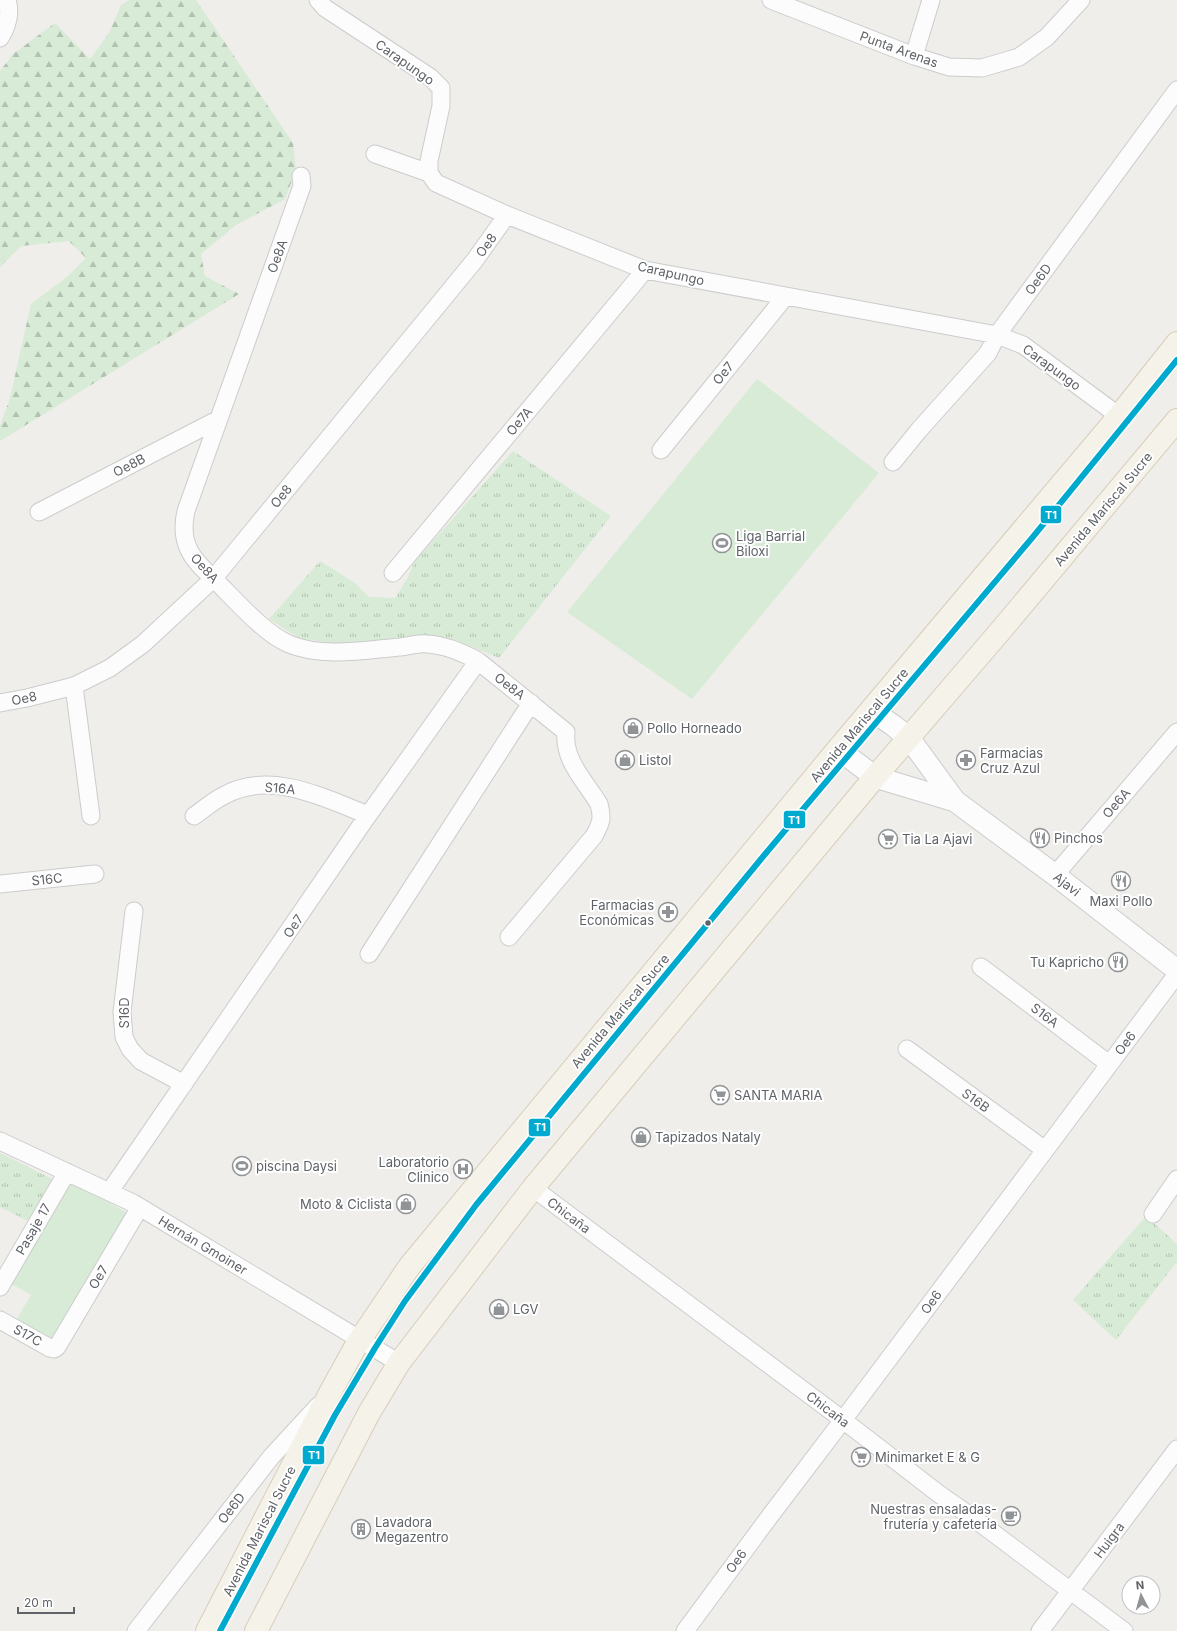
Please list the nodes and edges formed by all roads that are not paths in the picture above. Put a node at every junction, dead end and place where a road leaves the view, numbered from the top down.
1 (7, 0) edge
2 (318, 0) edge
3 (931, 0) edge
4 (1081, 0) edge
5 (776, 1) edge
6 (0, 38) edge
7 (914, 56) junction
8 (1177, 90) edge
9 (375, 154) dead end
10 (429, 173) junction
11 (301, 176) dead end
12 (507, 215) junction
13 (645, 270) junction
14 (785, 297) junction
15 (997, 335) junction
16 (1177, 343) edge
17 (1119, 416) junction
18 (219, 419) junction
19 (1177, 420) edge
20 (660, 450) dead end
21 (893, 462) dead end
22 (39, 512) dead end
23 (393, 573) dead end
24 (213, 579) junction
25 (478, 661) junction
26 (74, 686) junction
27 (0, 703) edge
28 (531, 703) junction
29 (871, 710) junction
30 (1177, 732) edge
31 (909, 738) junction
32 (838, 749) junction
33 (875, 777) junction
34 (955, 801) junction
35 (368, 815) junction
36 (91, 816) dead end
37 (194, 816) dead end
38 (95, 874) dead end
39 (1055, 875) junction
40 (0, 884) edge
41 (134, 911) dead end
42 (509, 937) dead end
43 (369, 954) dead end
44 (981, 967) dead end
45 (1177, 970) edge
46 (1177, 974) edge
47 (907, 1049) dead end
48 (1109, 1064) junction
49 (184, 1084) junction
50 (0, 1141) edge
51 (1045, 1150) junction
52 (67, 1172) junction
53 (1177, 1179) edge
54 (533, 1188) junction
55 (110, 1191) junction
56 (140, 1207) junction
57 (1153, 1214) dead end
58 (0, 1287) edge
59 (0, 1320) edge
60 (360, 1339) junction
61 (56, 1347) joint
62 (399, 1363) junction
63 (331, 1391) junction
64 (843, 1420) junction
65 (1177, 1449) edge
66 (1070, 1591) junction
67 (136, 1631) edge
68 (207, 1631) edge
69 (256, 1631) edge
70 (685, 1631) edge
71 (1040, 1631) edge
72 (1124, 1631) edge

1 - 6 street
2 - 10 street, Carapungo
3 - 7 street
4 - 7 street, Punta Arenas
5 - 7 street, Punta Arenas
8 - 15 street, Oe6D
9 - 10 street
10 - 12 street, Carapungo
11 - 18 street, Oe8A
12 - 13 street, Carapungo
12 - 24 street, Oe8
13 - 14 street, Carapungo
13 - 23 street, Oe7A
14 - 15 street, Carapungo
14 - 20 street, Oe7
15 - 17 street, Carapungo
15 - 21 street, Oe6D
16 - 17 main road, Avenida Mariscal Sucre
17 - 29 main road, Avenida Mariscal Sucre
18 - 22 street, Oe8B
18 - 24 street, Oe8A
19 - 31 main road, Avenida Mariscal Sucre
24 - 25 street, Oe8A
24 - 26 street, Oe8
25 - 28 street, Oe8A
25 - 35 street, Oe7
26 - 27 street, Oe8
26 - 36 street
28 - 42 street, Oe8A
28 - 43 street
29 - 31 street, Ajavi
29 - 32 main road, Avenida Mariscal Sucre
30 - 39 street, Oe6A
31 - 33 main road, Avenida Mariscal Sucre
31 - 34 street, Ajavi
32 - 33 street, Ajavi
32 - 60 main road, Avenida Mariscal Sucre
33 - 34 street, Ajavi
33 - 54 main road, Avenida Mariscal Sucre
34 - 39 street, Ajavi
35 - 37 street, S16A
35 - 49 street, Oe7
38 - 40 street, S16C
39 - 45 street, Ajavi
41 - 49 street, S16D
44 - 48 street, S16A
46 - 48 street, Oe6
47 - 51 street, S16B
48 - 51 street, Oe6
49 - 55 street, Oe7
50 - 52 street, Hernán Gmoiner
51 - 64 street, Oe6
52 - 55 street, Hernán Gmoiner
52 - 58 street, Pasaje 17
53 - 57 street
54 - 62 main road, Avenida Mariscal Sucre
54 - 64 street, Chicaña
55 - 56 street, Hernán Gmoiner
56 - 60 street, Hernán Gmoiner
56 - 61 street, Oe7
59 - 61 street, S17C
60 - 62 street, Hernán Gmoiner
60 - 63 main road, Avenida Mariscal Sucre
62 - 69 main road, Avenida Mariscal Sucre
63 - 67 street, Oe6D
63 - 68 main road, Avenida Mariscal Sucre
64 - 66 street, Chicaña
64 - 70 street, Oe6
65 - 66 street, Huigra
66 - 71 street, Huigra
66 - 72 street, Chicaña

